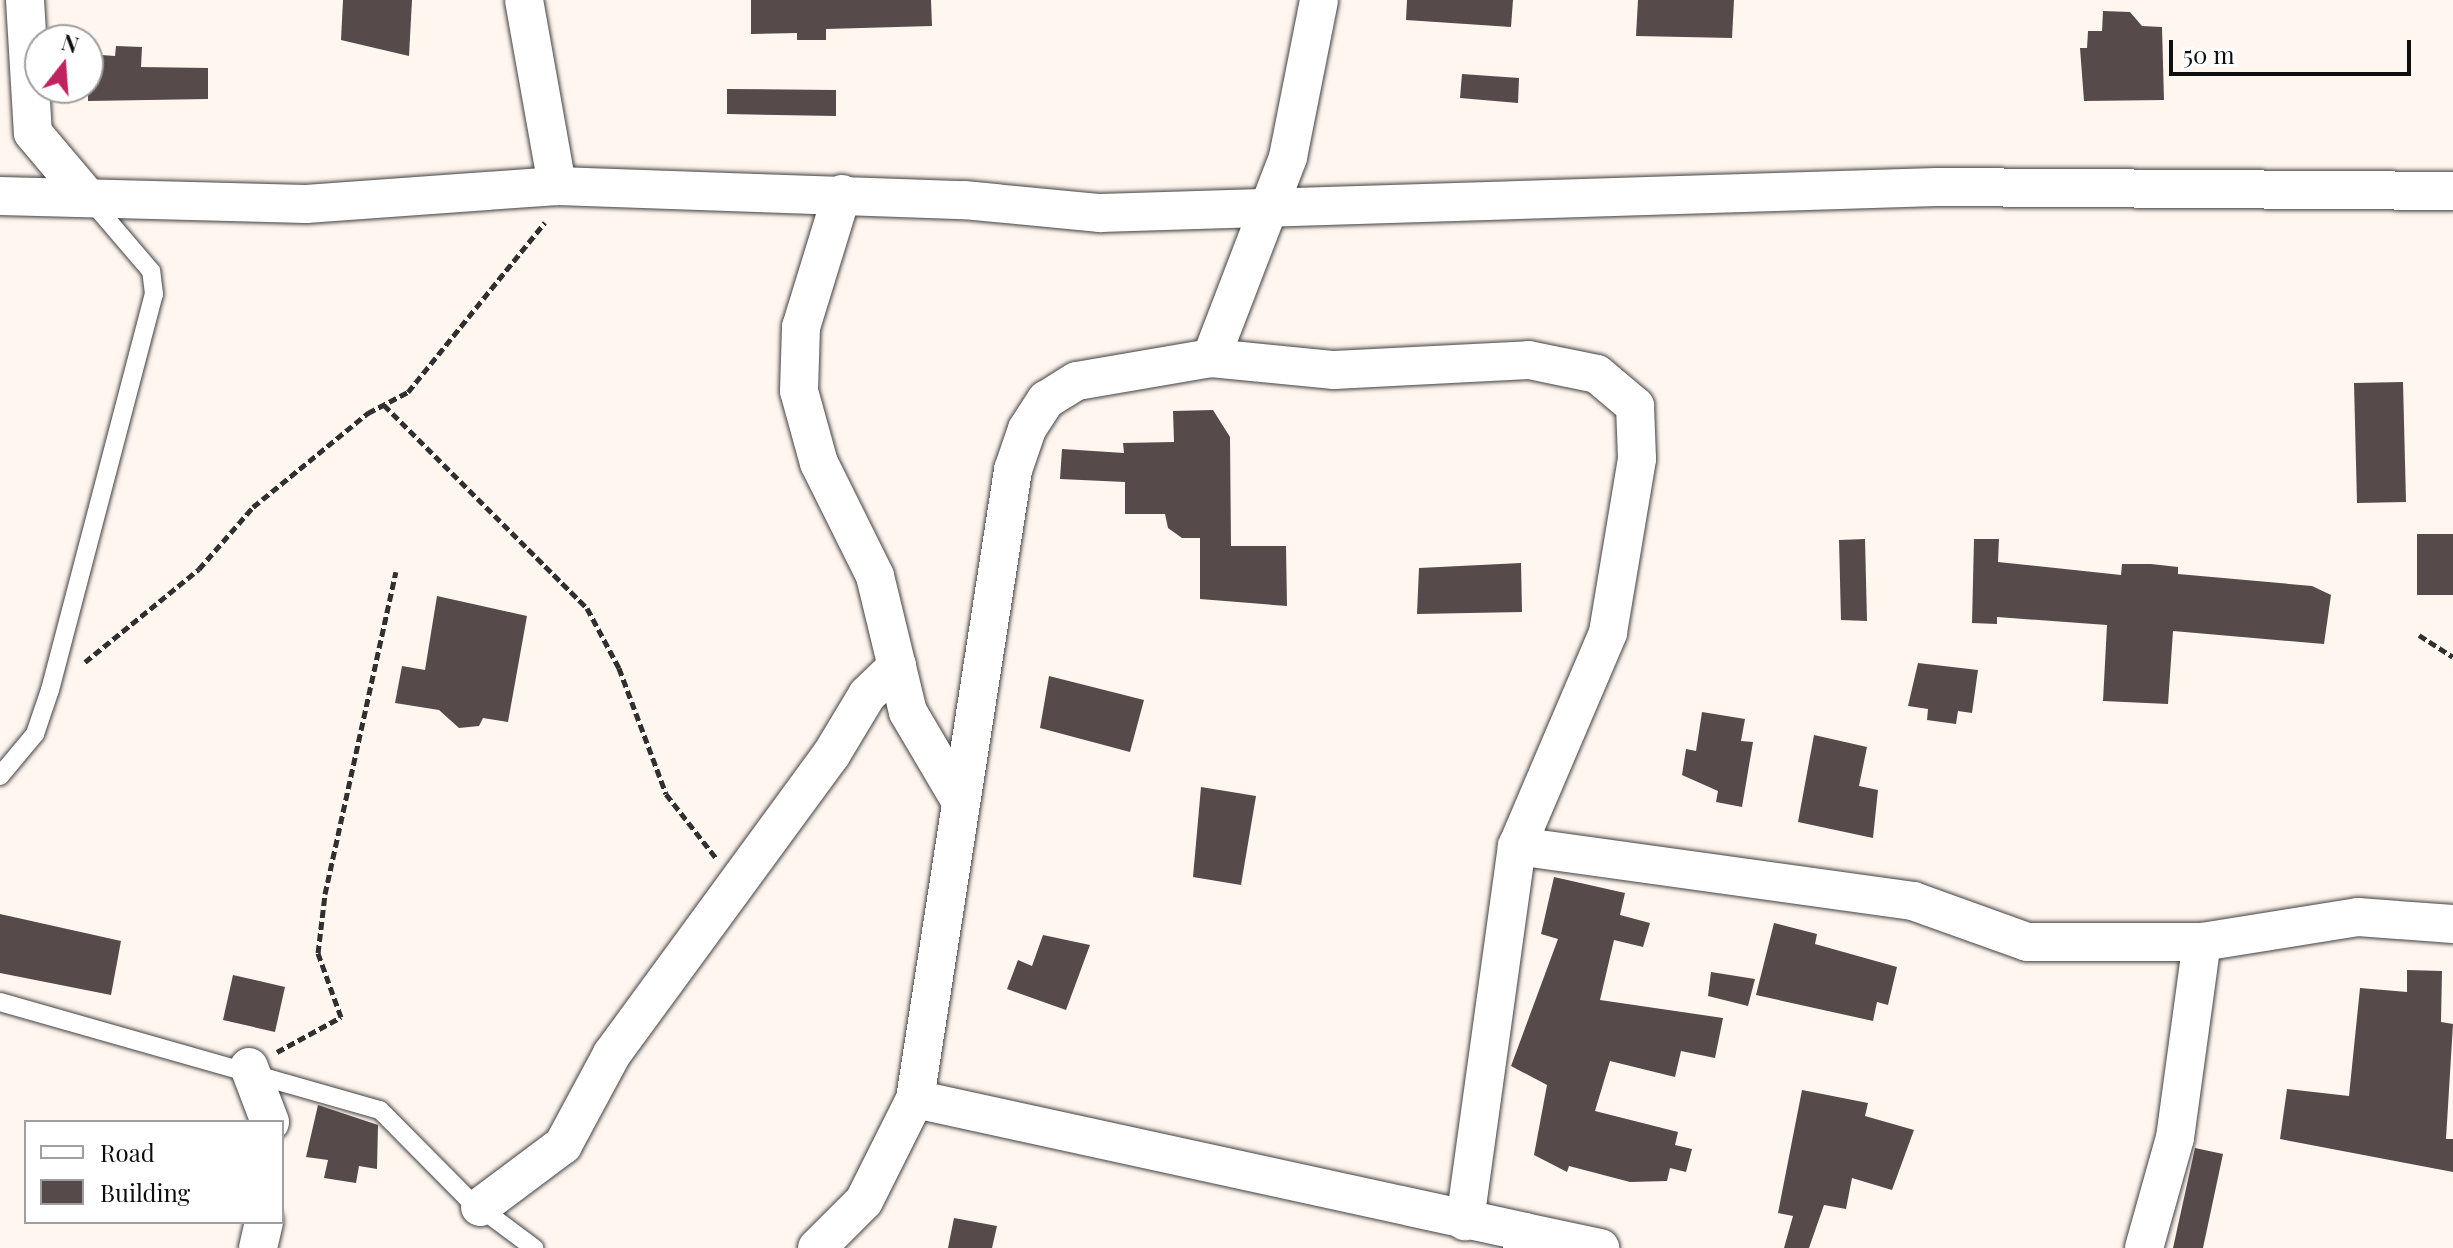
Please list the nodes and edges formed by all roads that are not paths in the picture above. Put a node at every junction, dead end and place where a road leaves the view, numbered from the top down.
1 (25, 0) edge
2 (524, 0) edge
3 (1319, 0) edge
4 (557, 186) junction
5 (2453, 191) edge
6 (842, 194) junction
7 (0, 196) edge
8 (87, 197) junction
9 (1269, 209) junction
10 (1211, 358) junction
11 (897, 666) junction
12 (0, 776) edge
13 (961, 802) junction
14 (1517, 846) junction
15 (2453, 924) edge
16 (2202, 942) junction
17 (0, 1002) edge
18 (249, 1067) junction
19 (915, 1099) junction
20 (269, 1120) edge
21 (480, 1207) junction
22 (1465, 1221) junction
23 (264, 1224) edge
24 (1523, 1240) edge
25 (258, 1248) edge
26 (534, 1248) edge
27 (817, 1248) edge
28 (1600, 1248) edge
29 (2144, 1248) edge

1 - 8 street
2 - 4 street
3 - 9 street
4 - 6 street
4 - 8 street
5 - 9 street
6 - 9 street
6 - 11 street
7 - 8 street
8 - 12 lane
9 - 10 street
10 - 13 street
10 - 14 street
11 - 13 street
11 - 21 street
13 - 19 street
14 - 16 street
14 - 22 street
15 - 16 street
16 - 29 street
17 - 18 lane
18 - 20 street
18 - 21 lane
19 - 22 street
19 - 27 street
21 - 26 lane
22 - 24 street
23 - 25 street
24 - 28 street

